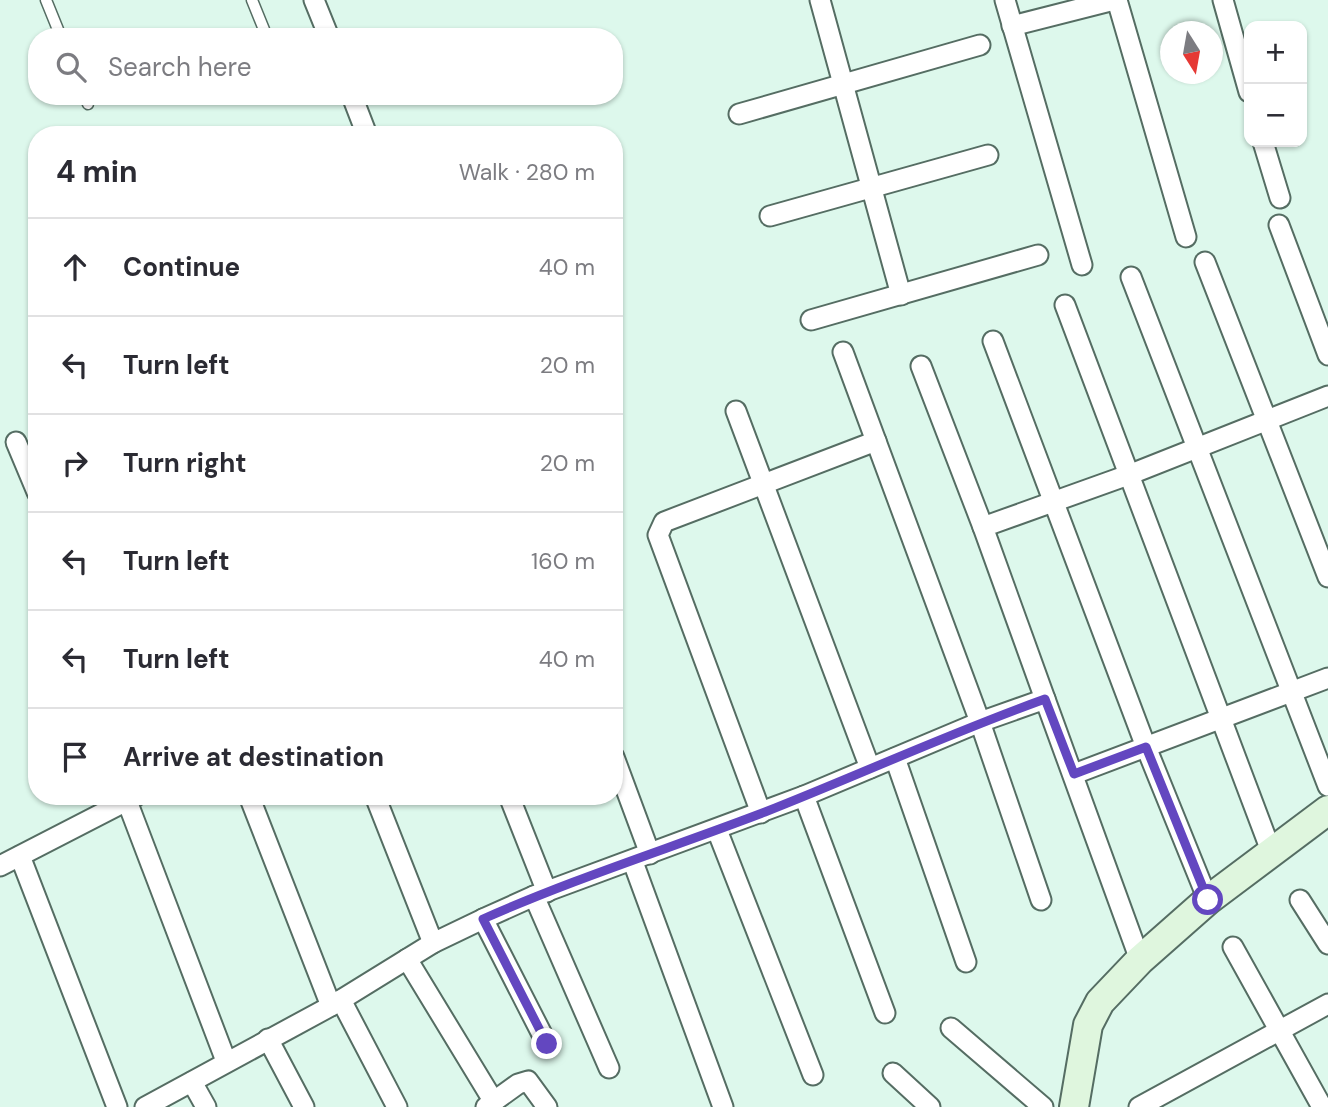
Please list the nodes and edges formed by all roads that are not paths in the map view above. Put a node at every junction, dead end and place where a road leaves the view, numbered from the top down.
1 (46, 0) edge
2 (252, 0) edge
3 (314, 0) edge
4 (820, 0) edge
5 (1005, 0) edge
6 (1116, 0) edge
7 (1223, 0) edge
8 (1012, 26) junction
9 (57, 28) edge
10 (263, 28) edge
11 (325, 28) edge
12 (980, 45) dead end
13 (843, 83) junction
14 (1247, 84) edge
15 (355, 105) edge
16 (739, 114) dead end
17 (364, 126) edge
18 (1265, 147) edge
19 (988, 155) dead end
20 (872, 187) junction
21 (1280, 198) dead end
22 (770, 216) dead end
23 (1279, 225) dead end
24 (1186, 237) dead end
25 (1038, 255) dead end
26 (1205, 262) dead end
27 (1082, 265) dead end
28 (1131, 277) dead end
29 (901, 295) junction
30 (1065, 305) dead end
31 (811, 320) dead end
32 (992, 341) dead end
33 (843, 352) dead end
34 (1328, 355) edge
35 (921, 366) dead end
36 (1328, 396) edge
37 (736, 411) dead end
38 (1267, 421) junction
39 (876, 441) junction
40 (16, 442) dead end
41 (1197, 448) junction
42 (28, 471) edge
43 (1131, 474) junction
44 (764, 486) junction
45 (1055, 501) junction
46 (983, 527) junction
47 (1328, 577) edge
48 (1328, 678) edge
49 (1291, 692) junction
50 (1045, 699) junction
51 (1220, 719) junction
52 (980, 722) junction
53 (1146, 747) junction
54 (895, 758) junction
55 (870, 768) junction
56 (1074, 774) junction
57 (1328, 786) edge
58 (623, 789) edge
59 (804, 796) junction
60 (120, 805) edge
61 (134, 805) edge
62 (253, 805) edge
63 (378, 805) edge
64 (512, 805) edge
65 (1328, 810) edge
66 (761, 813) junction
67 (717, 830) junction
68 (1270, 851) junction
69 (20, 856) junction
70 (642, 858) junction
71 (0, 866) edge
72 (540, 894) junction
73 (1041, 900) dead end
74 (1208, 900) junction
75 (1300, 900) dead end
76 (483, 919) junction
77 (433, 943) junction
78 (1328, 944) edge
79 (1233, 947) dead end
80 (407, 959) junction
81 (1140, 960) junction
82 (966, 962) dead end
83 (336, 1003) junction
84 (1328, 1004) edge
85 (885, 1013) dead end
86 (951, 1028) dead end
87 (1279, 1031) junction
88 (268, 1040) junction
89 (547, 1044) dead end
90 (226, 1061) junction
91 (609, 1068) dead end
92 (893, 1073) dead end
93 (813, 1075) dead end
94 (192, 1082) junction
95 (1074, 1100) edge
96 (490, 1105) edge
97 (117, 1107) edge
98 (145, 1107) edge
99 (206, 1107) edge
100 (304, 1107) edge
101 (397, 1107) edge
102 (547, 1107) edge
103 (723, 1107) edge
104 (930, 1107) edge
105 (1043, 1107) edge
106 (1139, 1107) edge
107 (1322, 1107) edge

1 - 9 lane
2 - 10 lane
3 - 11 street
4 - 13 street
5 - 8 street
6 - 8 street
6 - 24 street
7 - 14 street
8 - 27 street
12 - 13 street
13 - 16 street
13 - 20 street
15 - 17 street
18 - 21 street
19 - 20 street
20 - 22 street
20 - 29 street
23 - 34 street
25 - 29 street
26 - 38 street
28 - 41 street
29 - 31 street
30 - 43 street
32 - 45 street
33 - 39 street
35 - 46 street
36 - 38 street
37 - 44 street
38 - 41 street
38 - 47 street
39 - 44 street
39 - 52 street
40 - 42 street
41 - 43 street
41 - 49 street
43 - 45 street
43 - 51 street
44 - 55 street
44 - 66 street
45 - 46 street
45 - 53 street
46 - 50 street
48 - 49 street
49 - 51 street
49 - 57 street
50 - 52 street
50 - 56 street
51 - 53 street
51 - 68 street
52 - 54 street
52 - 73 street
53 - 56 street
53 - 74 street
54 - 55 street
54 - 82 street
55 - 59 street
56 - 81 street
58 - 70 street
59 - 66 street
59 - 85 street
60 - 69 street
61 - 90 street
62 - 83 street
63 - 77 street
64 - 72 street
65 - 68 street
66 - 67 street
67 - 70 street
67 - 93 street
68 - 74 street
69 - 71 street
69 - 97 street
70 - 72 street
70 - 103 street
72 - 76 street
72 - 91 street
74 - 81 street
75 - 78 street
76 - 77 street
76 - 89 street
77 - 80 street
79 - 87 street
80 - 83 street
80 - 96 street
81 - 95 street
83 - 88 street
83 - 101 street
84 - 87 street
86 - 105 street
87 - 106 street
87 - 107 street
88 - 90 street
88 - 100 street
90 - 94 street
92 - 104 street
94 - 98 street
94 - 99 street
96 - 102 street

